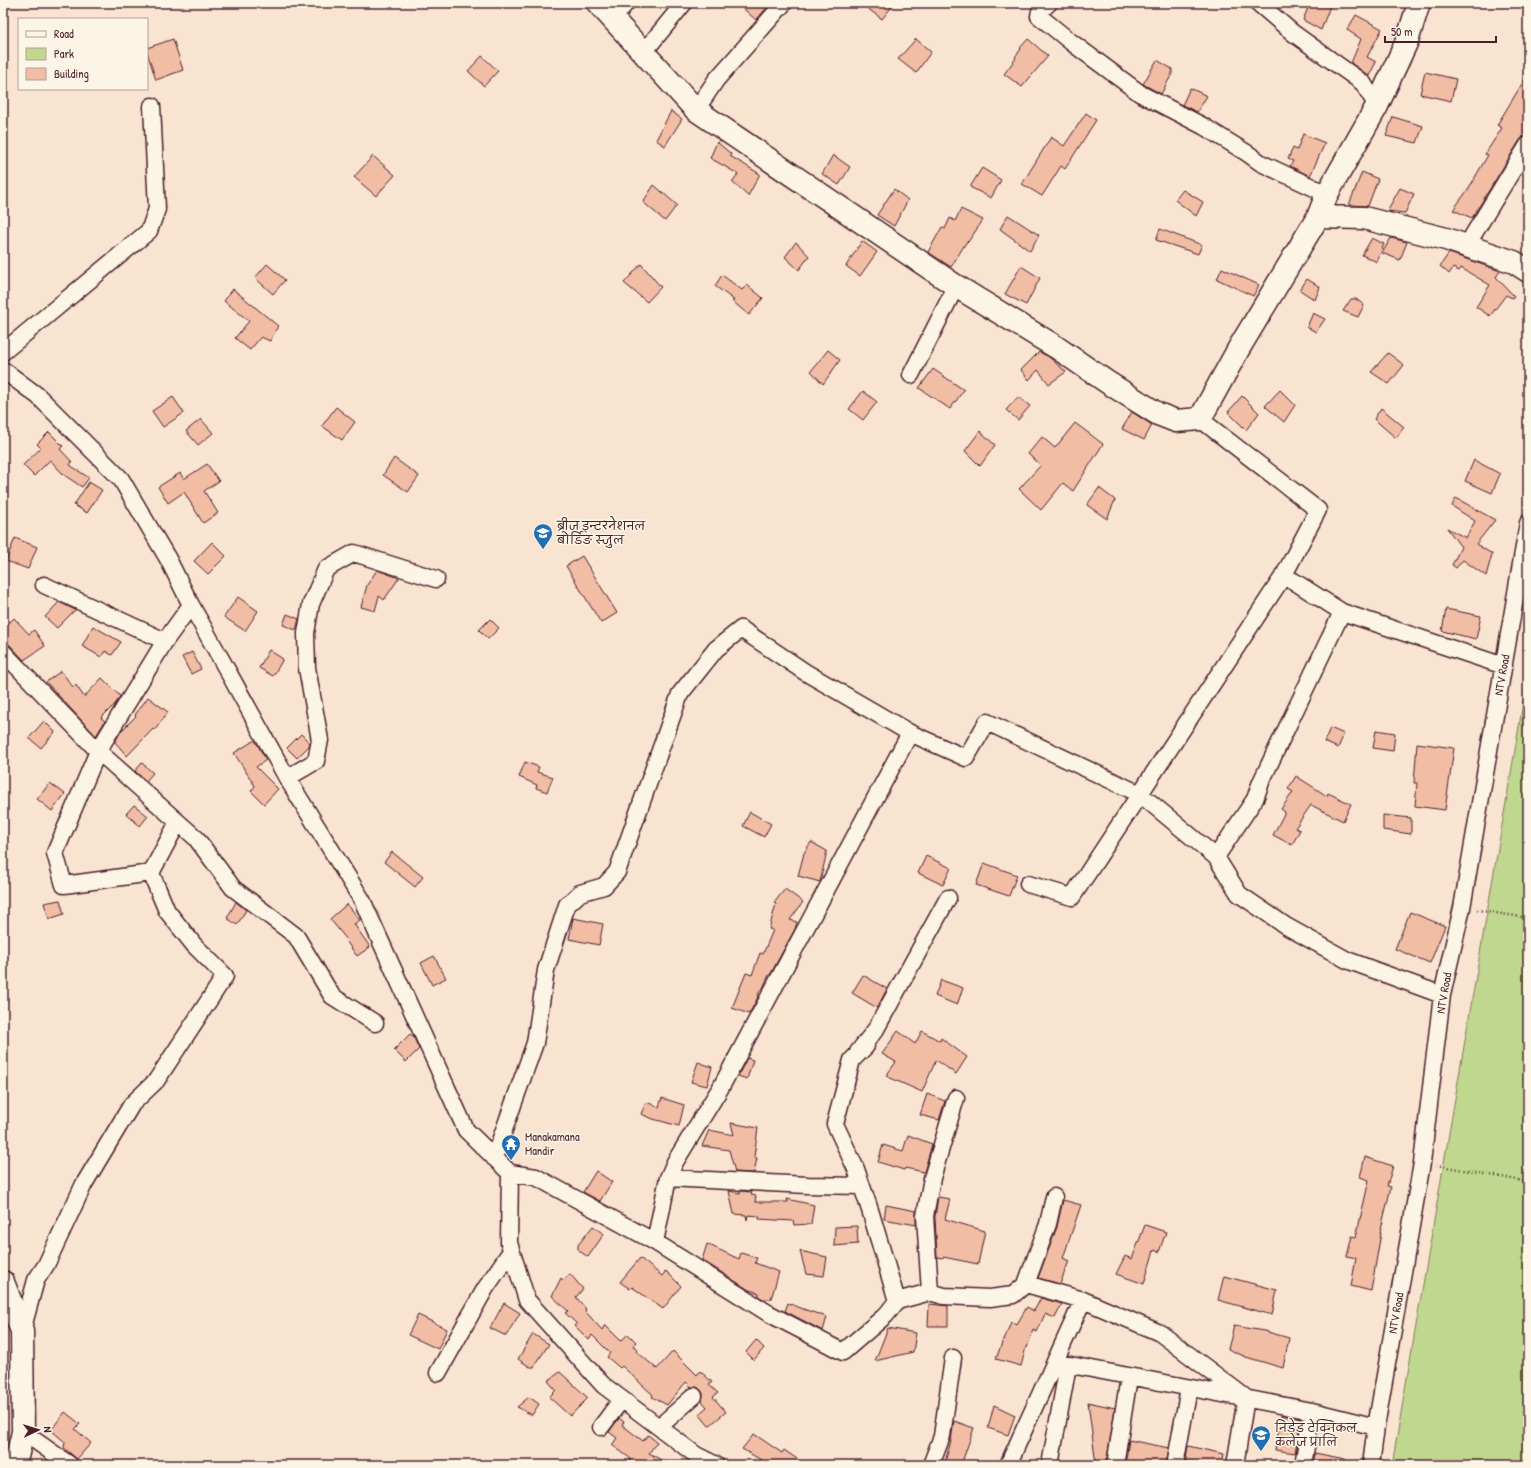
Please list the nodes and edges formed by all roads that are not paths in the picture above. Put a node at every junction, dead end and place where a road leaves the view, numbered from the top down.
1 (684, 3) edge
2 (784, 3) edge
3 (1048, 3) edge
4 (1258, 3) edge
5 (1419, 3) edge
6 (612, 8) edge
7 (644, 52) junction
8 (152, 106) dead end
9 (1377, 106) junction
10 (696, 110) junction
11 (1528, 145) edge
12 (1326, 194) junction
13 (1318, 217) junction
14 (1468, 246) junction
15 (1528, 271) edge
16 (956, 286) junction
17 (3, 352) edge
18 (3, 370) edge
19 (911, 375) dead end
20 (1200, 419) junction
21 (1528, 523) edge
22 (1284, 575) junction
23 (436, 579) dead end
24 (44, 585) dead end
25 (191, 605) junction
26 (1342, 612) junction
27 (165, 641) junction
28 (3, 652) edge
29 (1504, 666) junction
30 (910, 733) junction
31 (98, 751) junction
32 (287, 778) junction
33 (1140, 794) junction
34 (178, 822) junction
35 (1216, 857) junction
36 (151, 873) junction
37 (1028, 884) dead end
38 (948, 898) dead end
39 (1442, 995) junction
40 (375, 1023) dead end
41 (866, 1046) dead end
42 (852, 1060) junction
43 (956, 1098) dead end
44 (494, 1158) junction
45 (510, 1174) junction
46 (668, 1178) junction
47 (861, 1186) junction
48 (1054, 1197) dead end
49 (654, 1242) junction
50 (511, 1251) junction
51 (3, 1282) edge
52 (1026, 1284) junction
53 (930, 1292) junction
54 (1083, 1300) junction
55 (897, 1301) junction
56 (22, 1331) junction
57 (953, 1358) dead end
58 (1061, 1364) junction
59 (438, 1372) dead end
60 (1129, 1377) junction
61 (1188, 1388) junction
62 (694, 1396) dead end
63 (1246, 1398) junction
64 (622, 1399) junction
65 (1312, 1411) junction
66 (601, 1427) dead end
67 (659, 1427) junction
68 (1376, 1427) junction
69 (23, 1432) junction
70 (693, 1460) edge
71 (15, 1465) edge
72 (70, 1465) edge
73 (716, 1465) edge
74 (931, 1465) edge
75 (1008, 1465) edge
76 (1050, 1465) edge
77 (1114, 1465) edge
78 (1175, 1465) edge
79 (1235, 1465) edge
80 (1303, 1465) edge
81 (1371, 1465) edge

1 - 7 street
2 - 10 street
3 - 12 street
4 - 9 street
5 - 9 street
6 - 7 street
7 - 10 street
8 - 17 street
9 - 12 street
10 - 16 street
11 - 14 street
12 - 13 street
13 - 14 street
13 - 20 street
14 - 15 street
16 - 19 street
16 - 20 street
18 - 25 street
20 - 22 street
21 - 29 street, NTV Road
22 - 26 street
22 - 33 street
23 - 32 street
24 - 27 street
25 - 27 street
25 - 32 street
26 - 29 street
26 - 35 street
27 - 31 street
28 - 31 street
29 - 39 street, NTV Road
30 - 33 street
30 - 44 street
30 - 46 street
31 - 34 street
31 - 36 street
32 - 44 street
33 - 35 street
33 - 37 street
34 - 36 street
34 - 40 street
35 - 39 street
36 - 56 street
38 - 42 street
39 - 68 street, NTV Road
41 - 42 street
42 - 47 street
43 - 53 street
44 - 45 street
45 - 49 street
45 - 50 street
46 - 47 street
46 - 49 street
47 - 55 street
48 - 52 street
49 - 55 street
50 - 59 street
50 - 64 street
51 - 56 street
52 - 53 street
52 - 54 street
53 - 55 street
54 - 58 street
54 - 63 street
56 - 69 street
57 - 74 street
58 - 60 street
58 - 75 street
58 - 76 street
60 - 61 street
60 - 77 street
61 - 63 street
61 - 78 street
62 - 67 street
63 - 65 street
63 - 79 street
64 - 66 street
64 - 67 street
65 - 68 street
65 - 80 street
67 - 70 street
68 - 81 street, NTV Road
69 - 71 street
69 - 72 street
70 - 73 street

